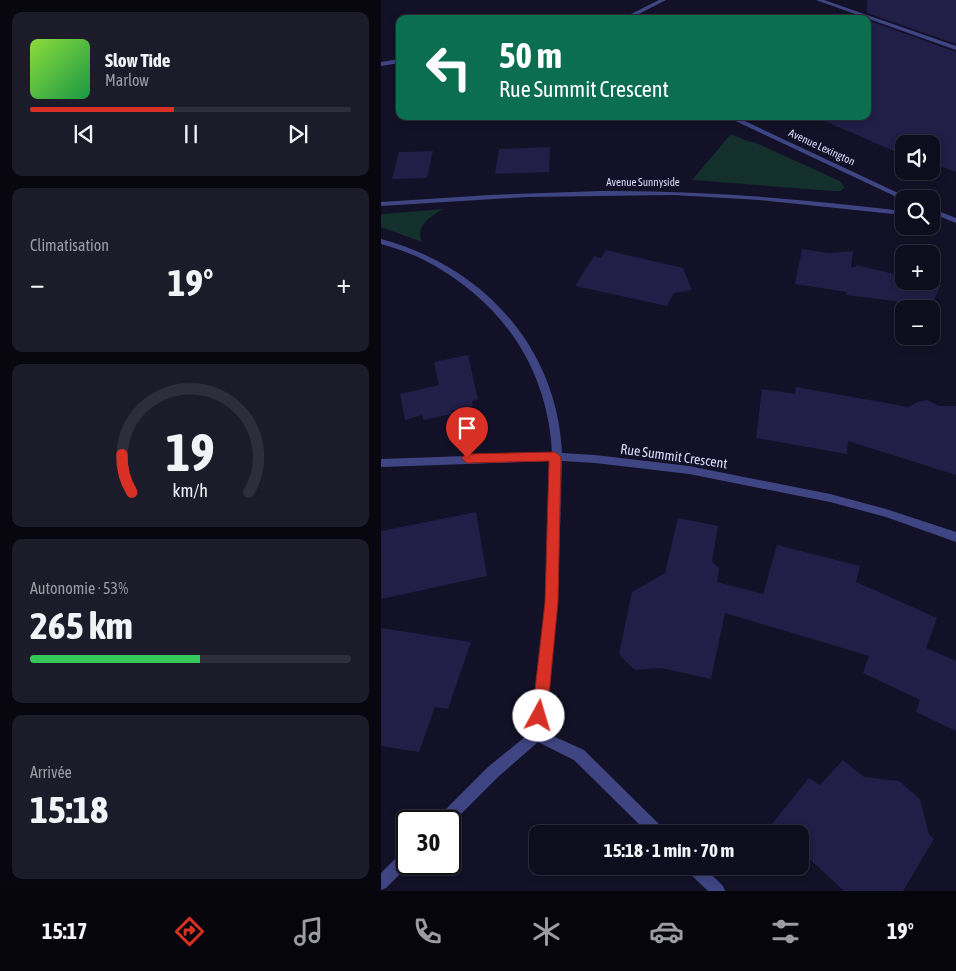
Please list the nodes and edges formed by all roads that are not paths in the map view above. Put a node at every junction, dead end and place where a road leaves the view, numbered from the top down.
1 (663, 0) edge
2 (819, 0) edge
3 (632, 15) edge
4 (862, 15) edge
5 (871, 18) edge
6 (956, 48) edge
7 (396, 62) edge
8 (381, 64) edge
9 (737, 120) edge
10 (895, 193) edge
11 (381, 204) edge
12 (895, 212) edge
13 (940, 214) edge
14 (940, 217) edge
15 (953, 219) edge
16 (381, 241) edge
17 (555, 457) junction
18 (381, 463) edge
19 (956, 538) edge
20 (537, 735) junction
21 (455, 810) edge
22 (650, 825) edge
23 (396, 869) edge
24 (701, 875) edge
25 (381, 884) edge
26 (717, 891) edge

1 - 3 street
2 - 4 street
5 - 6 street
7 - 8 street
9 - 10 street, Avenue Lexington
11 - 12 street, Avenue Sunnyside
13 - 15 street
14 - 15 street
16 - 17 street
17 - 18 street, Rue Summit Crescent
17 - 19 street, Rue Summit Crescent
17 - 20 street
20 - 21 street
20 - 22 street
23 - 25 street
24 - 26 street

